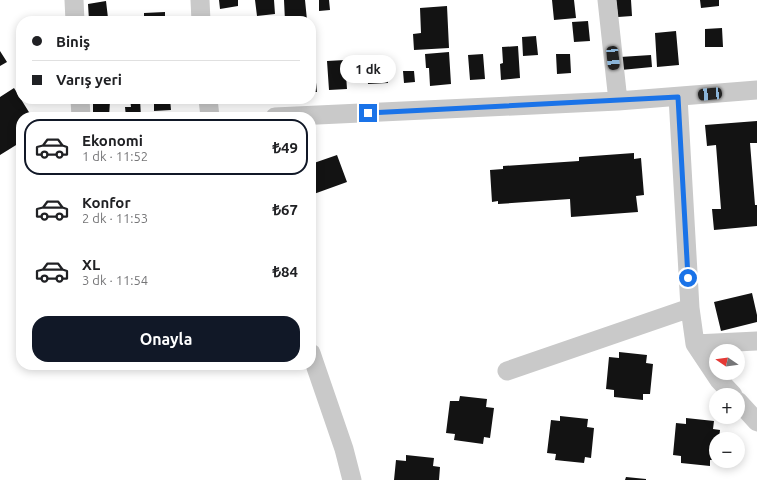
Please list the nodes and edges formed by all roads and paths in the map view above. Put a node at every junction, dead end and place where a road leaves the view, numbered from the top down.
1 (74, 0) edge
2 (200, 0) edge
3 (607, 0) edge
4 (75, 16) edge
5 (201, 16) edge
6 (757, 90) edge
7 (678, 97) junction
8 (618, 101) junction
9 (316, 115) edge
10 (690, 308) junction
11 (757, 341) edge
12 (695, 344) junction
13 (316, 368) edge
14 (507, 371) dead end
15 (726, 388) edge
16 (745, 409) edge
17 (757, 422) edge
18 (352, 480) edge

1 - 4 street
2 - 5 street
3 - 8 street
6 - 7 street
7 - 8 street
7 - 10 street
8 - 9 street
10 - 12 street
10 - 14 street
11 - 12 street
12 - 15 street
13 - 18 street
16 - 17 street

